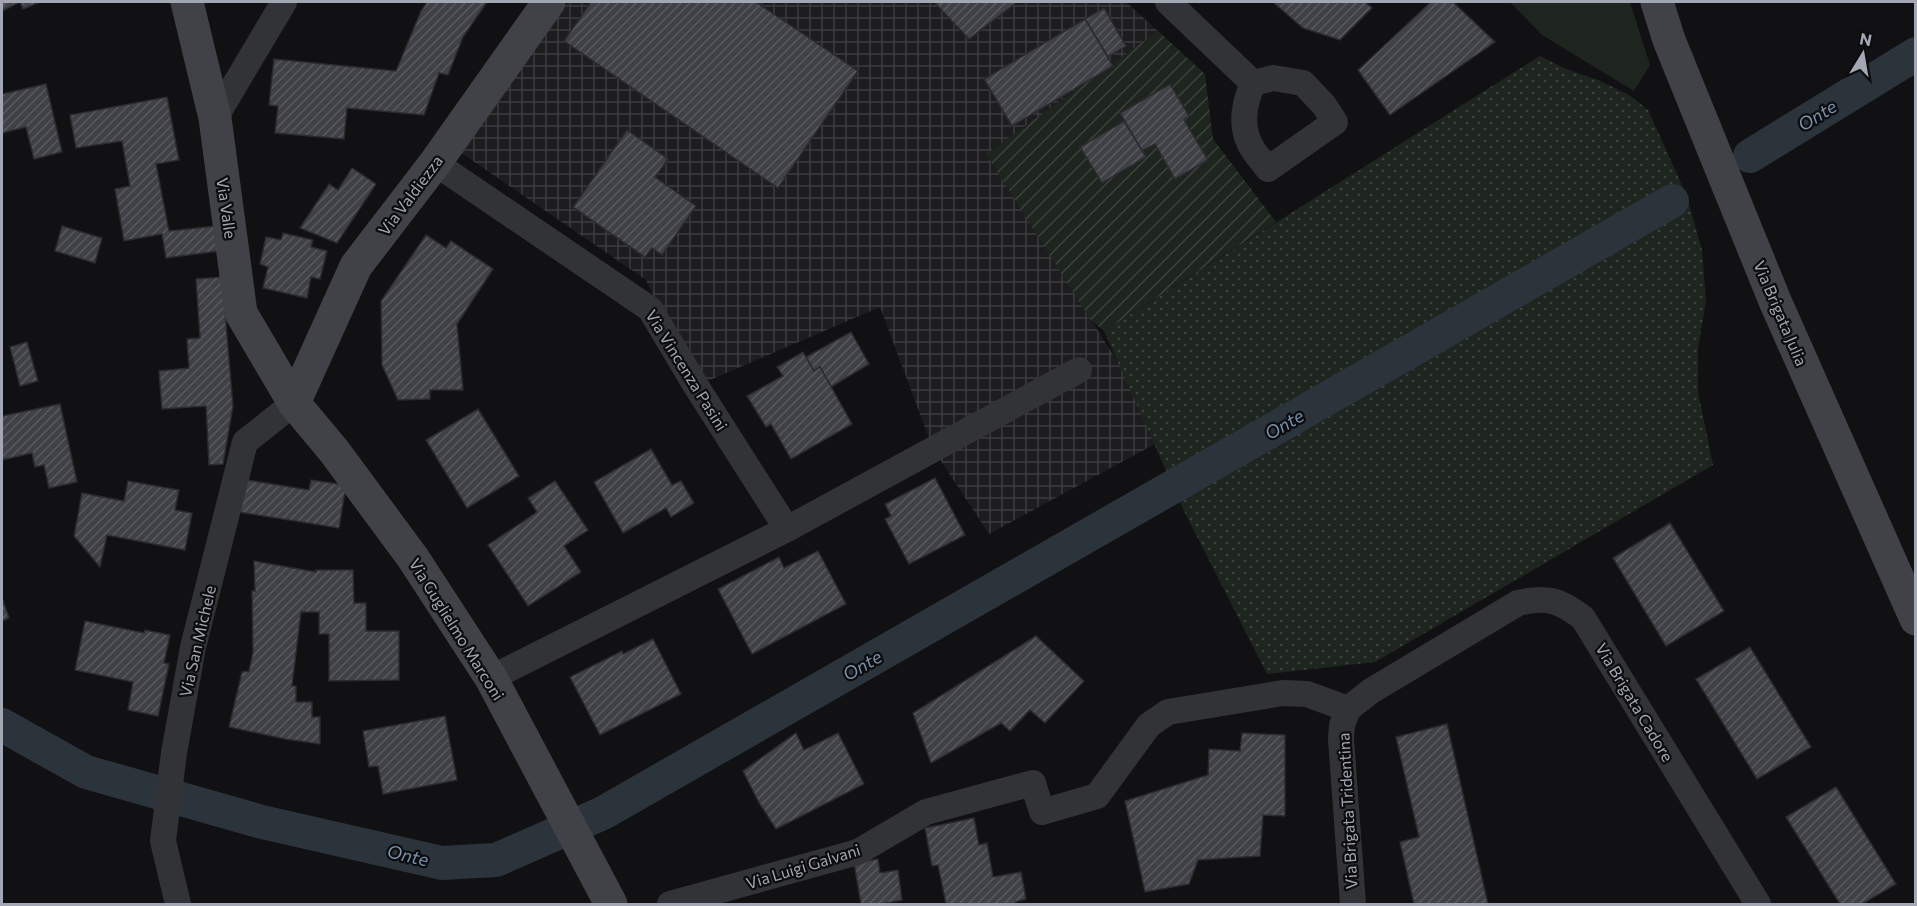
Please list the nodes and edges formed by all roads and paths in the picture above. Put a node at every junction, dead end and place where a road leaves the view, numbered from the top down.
1 (188, 2) edge
2 (284, 2) edge
3 (549, 2) edge
4 (1168, 2) edge
5 (1657, 2) edge
6 (1253, 83) dead end
7 (215, 118) junction
8 (435, 163) junction
9 (1078, 370) dead end
10 (294, 403) junction
11 (786, 528) junction
12 (1916, 619) edge
13 (1461, 638) joint
14 (491, 678) junction
15 (1348, 709) junction
16 (178, 904) edge
17 (611, 904) edge
18 (670, 904) edge
19 (1353, 904) edge
20 (1758, 904) edge

1 - 7 street, Via Valle
2 - 7 street
3 - 8 street, Via Valdiezza
4 - 6 street
5 - 12 street, Via Brigata Julia
7 - 10 street, Via Valle
8 - 10 street, Via Valdiezza
8 - 11 street, Via Vincenza Pasini
9 - 11 street
10 - 14 street, Via Guglielmo Marconi
10 - 16 street, Via San Michele
11 - 14 street
13 - 15 street, Via Brigata Tridentina
13 - 20 street, Via Brigata Cadore
14 - 17 street, Via Guglielmo Marconi
15 - 18 street, Via Luigi Galvani
15 - 19 street, Via Brigata Tridentina

